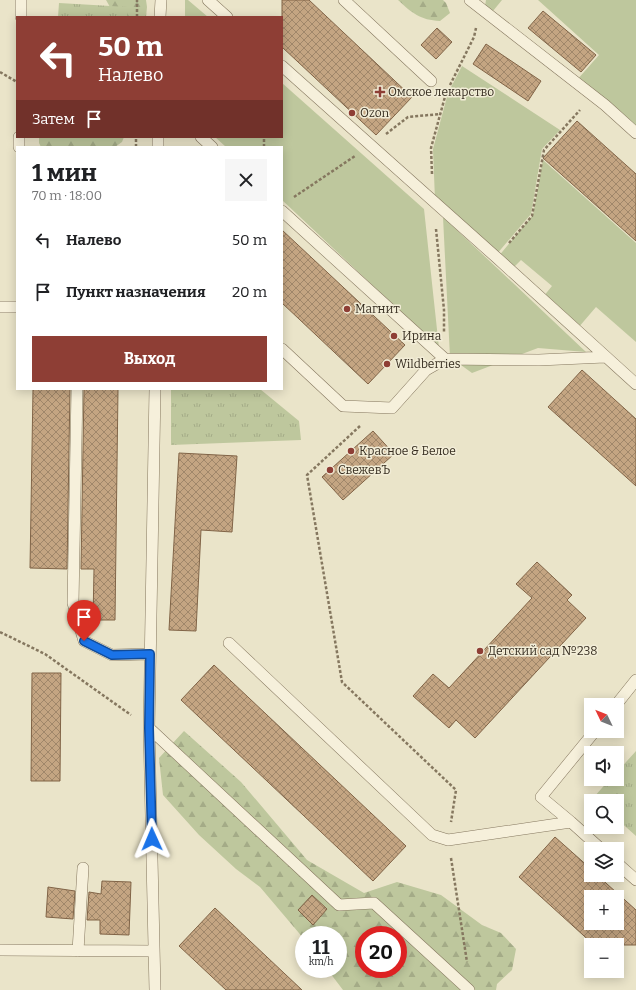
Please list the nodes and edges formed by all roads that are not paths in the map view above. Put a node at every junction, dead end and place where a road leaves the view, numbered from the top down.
1 (21, 0) edge
2 (161, 0) edge
3 (208, 0) edge
4 (344, 0) edge
5 (470, 0) edge
6 (21, 16) edge
7 (160, 16) edge
8 (226, 16) edge
9 (283, 67) edge
10 (431, 81) dead end
11 (636, 133) edge
12 (201, 138) edge
13 (211, 146) edge
14 (283, 212) edge
15 (0, 307) edge
16 (16, 308) edge
17 (283, 350) edge
18 (605, 357) junction
19 (445, 359) junction
20 (636, 384) edge
21 (77, 390) edge
22 (154, 390) edge
23 (229, 643) dead end
24 (150, 654) junction
25 (636, 680) edge
26 (622, 698) edge
27 (149, 728) junction
28 (589, 738) edge
29 (571, 822) junction
30 (593, 842) edge
31 (83, 868) dead end
32 (624, 869) edge
33 (636, 880) edge
34 (0, 950) edge
35 (78, 951) junction
36 (154, 951) junction
37 (157, 989) edge
38 (469, 990) edge

1 - 6 lane
2 - 7 lane
3 - 8 lane
4 - 10 lane
5 - 11 lane
9 - 18 lane
12 - 13 lane
14 - 19 lane
15 - 16 lane
17 - 19 lane
18 - 19 lane
18 - 20 lane
21 - 24 lane
22 - 24 lane
23 - 29 lane
24 - 27 lane
25 - 26 lane
27 - 36 lane
27 - 38 lane
28 - 29 lane
29 - 30 lane
31 - 35 lane
32 - 33 lane
34 - 35 lane
35 - 36 lane
36 - 37 lane

